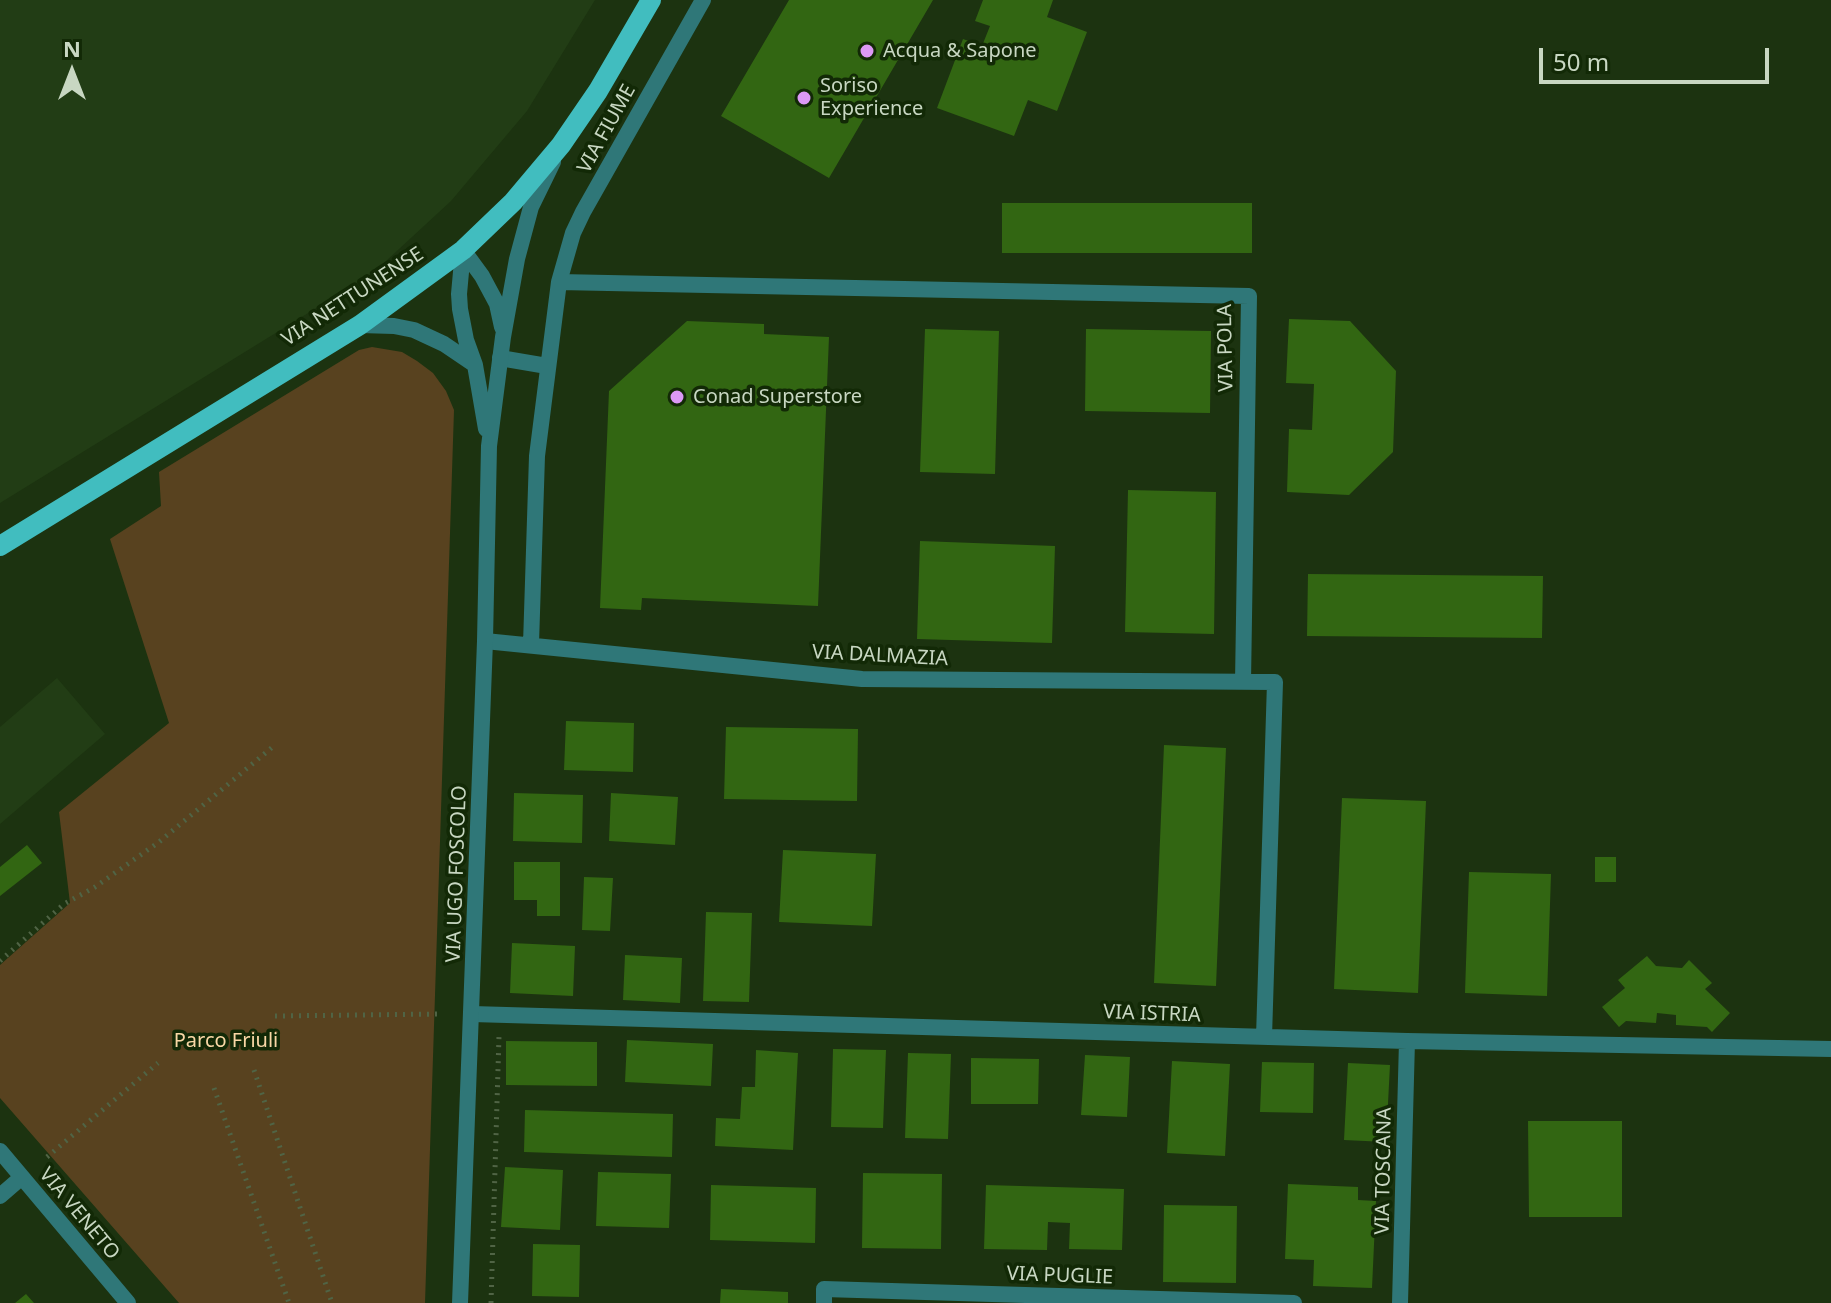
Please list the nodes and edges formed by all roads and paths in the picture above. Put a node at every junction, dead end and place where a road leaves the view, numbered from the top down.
1 (651, 0) edge
2 (703, 0) edge
3 (561, 145) junction
4 (463, 250) junction
5 (559, 282) junction
6 (360, 325) junction
7 (503, 337) junction
8 (500, 358) junction
9 (475, 365) junction
10 (547, 366) junction
11 (489, 446) junction
12 (0, 546) edge
13 (485, 641) junction
14 (531, 644) junction
15 (1243, 682) junction
16 (275, 745) dead end
17 (0, 961) edge
18 (440, 1014) dead end
19 (472, 1014) junction
20 (275, 1016) dead end
21 (499, 1036) dead end
22 (1264, 1037) junction
23 (1407, 1041) junction
24 (1831, 1049) edge
25 (158, 1063) dead end
26 (254, 1070) dead end
27 (214, 1088) dead end
28 (0, 1151) edge
29 (47, 1157) dead end
30 (22, 1177) junction
31 (0, 1196) edge
32 (824, 1296) edge
33 (1114, 1300) edge
34 (128, 1303) edge
35 (289, 1303) edge
36 (332, 1303) edge
37 (460, 1303) edge
38 (491, 1303) edge
39 (1294, 1303) edge
40 (1400, 1303) edge

1 - 3 main road, VIA NETTUNENSE
2 - 5 street, VIA FIUME
3 - 4 main road, VIA NETTUNENSE
3 - 7 street, VIA UGO FOSCOLO
4 - 6 main road, VIA NETTUNENSE
4 - 7 street, VIA UGO FOSCOLO
4 - 9 street, VIA UGO FOSCOLO
5 - 10 street, VIA FIUME
5 - 15 street, VIA POLA
6 - 9 street
6 - 12 main road, VIA NETTUNENSE
7 - 8 street, VIA UGO FOSCOLO
8 - 10 street
8 - 11 street, VIA UGO FOSCOLO
9 - 11 street, VIA UGO FOSCOLO
10 - 14 street, VIA FIUME
11 - 13 street, VIA UGO FOSCOLO
13 - 14 street, VIA DALMAZIA
13 - 19 street, VIA UGO FOSCOLO
14 - 15 street, VIA DALMAZIA
15 - 22 street, VIA DALMAZIA
16 - 17 path
18 - 20 path
19 - 22 street, VIA ISTRIA
19 - 37 street, VIA UGO FOSCOLO
21 - 38 path
22 - 23 street, VIA ISTRIA
23 - 24 street, VIA ISTRIA
23 - 40 street, VIA TOSCANA
25 - 29 path
26 - 36 path
27 - 35 path
28 - 30 street, VIA VENETO
30 - 31 street
30 - 34 street, VIA VENETO
32 - 33 street, VIA PUGLIE
33 - 39 street, VIA PUGLIE

